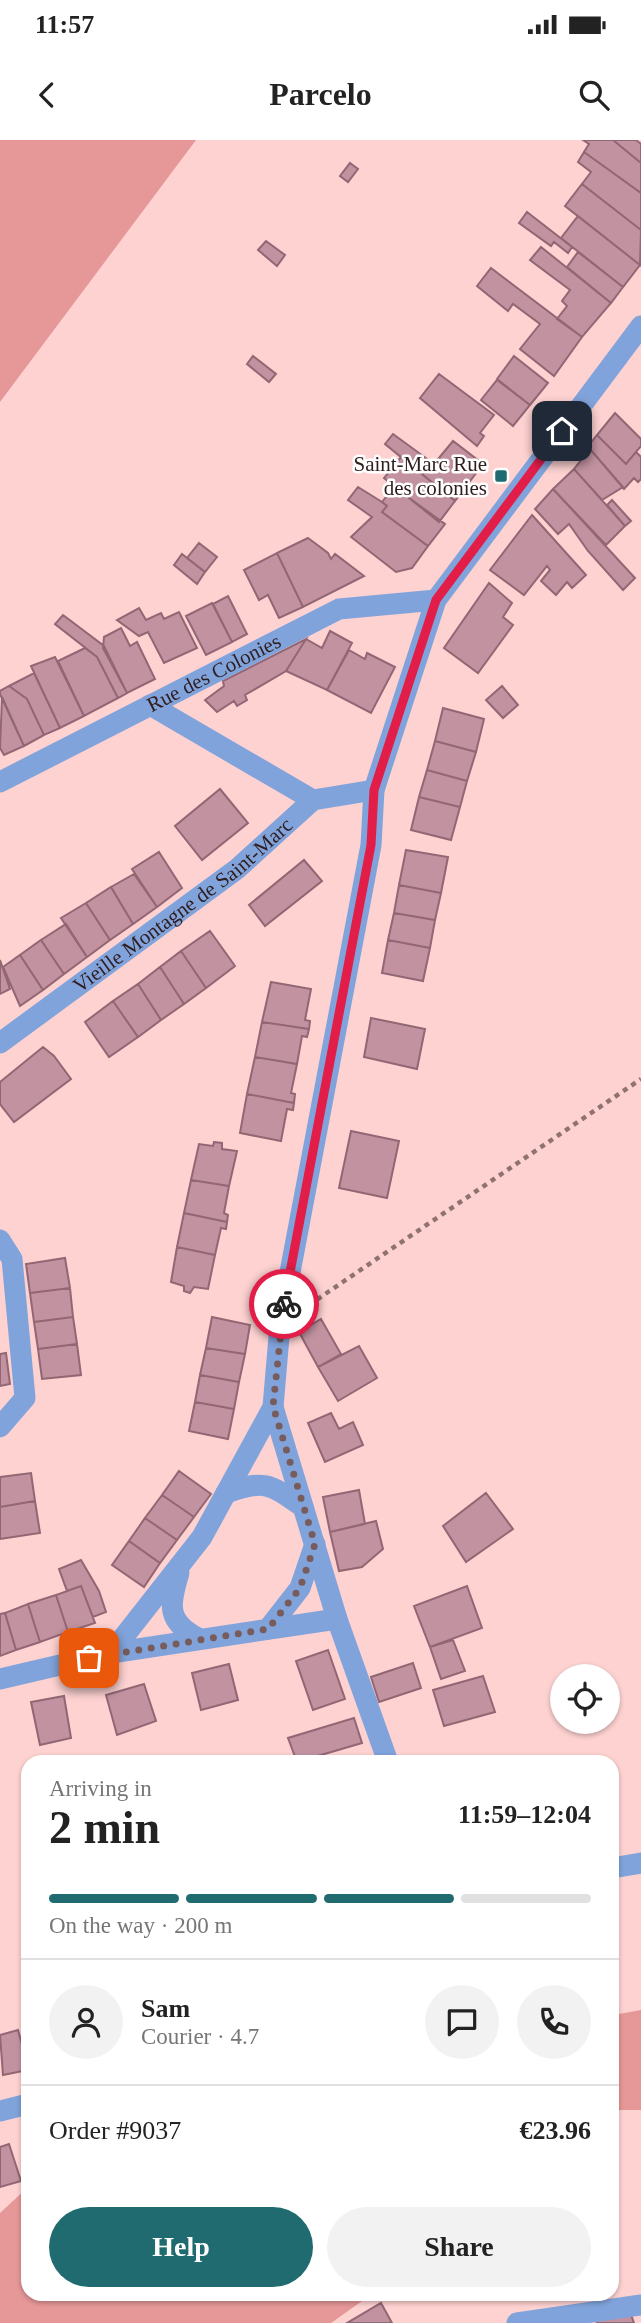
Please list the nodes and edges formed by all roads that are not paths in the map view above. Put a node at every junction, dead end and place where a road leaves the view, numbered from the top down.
1 (641, 326) edge
2 (436, 600) junction
3 (150, 705) junction
4 (0, 782) edge
5 (374, 790) junction
6 (313, 800) junction
7 (0, 1043) edge
8 (0, 1240) edge
9 (273, 1406) junction
10 (0, 1427) edge
11 (226, 1493) junction
12 (303, 1507) junction
13 (315, 1544) junction
14 (183, 1561) junction
15 (337, 1619) junction
16 (268, 1629) junction
17 (200, 1639) junction
18 (111, 1653) junction
19 (0, 1679) edge
20 (386, 1755) edge
21 (641, 1863) edge
22 (619, 1867) edge
23 (21, 2106) edge
24 (0, 2111) edge
25 (641, 2305) edge
26 (517, 2323) edge

1 - 2 street
2 - 3 street, Rue des Colonies
2 - 5 street
3 - 4 street, Rue des Colonies
3 - 6 street
5 - 6 street
5 - 9 street
6 - 7 street, Vieille Montagne de Saint-Marc
8 - 10 street
9 - 11 street
9 - 12 street
11 - 12 street
11 - 14 street
12 - 13 street
13 - 15 street
13 - 16 street
14 - 17 street
14 - 18 street
15 - 16 street
15 - 20 street
16 - 17 street
17 - 18 street
18 - 19 street
21 - 22 street
23 - 24 street
25 - 26 street

